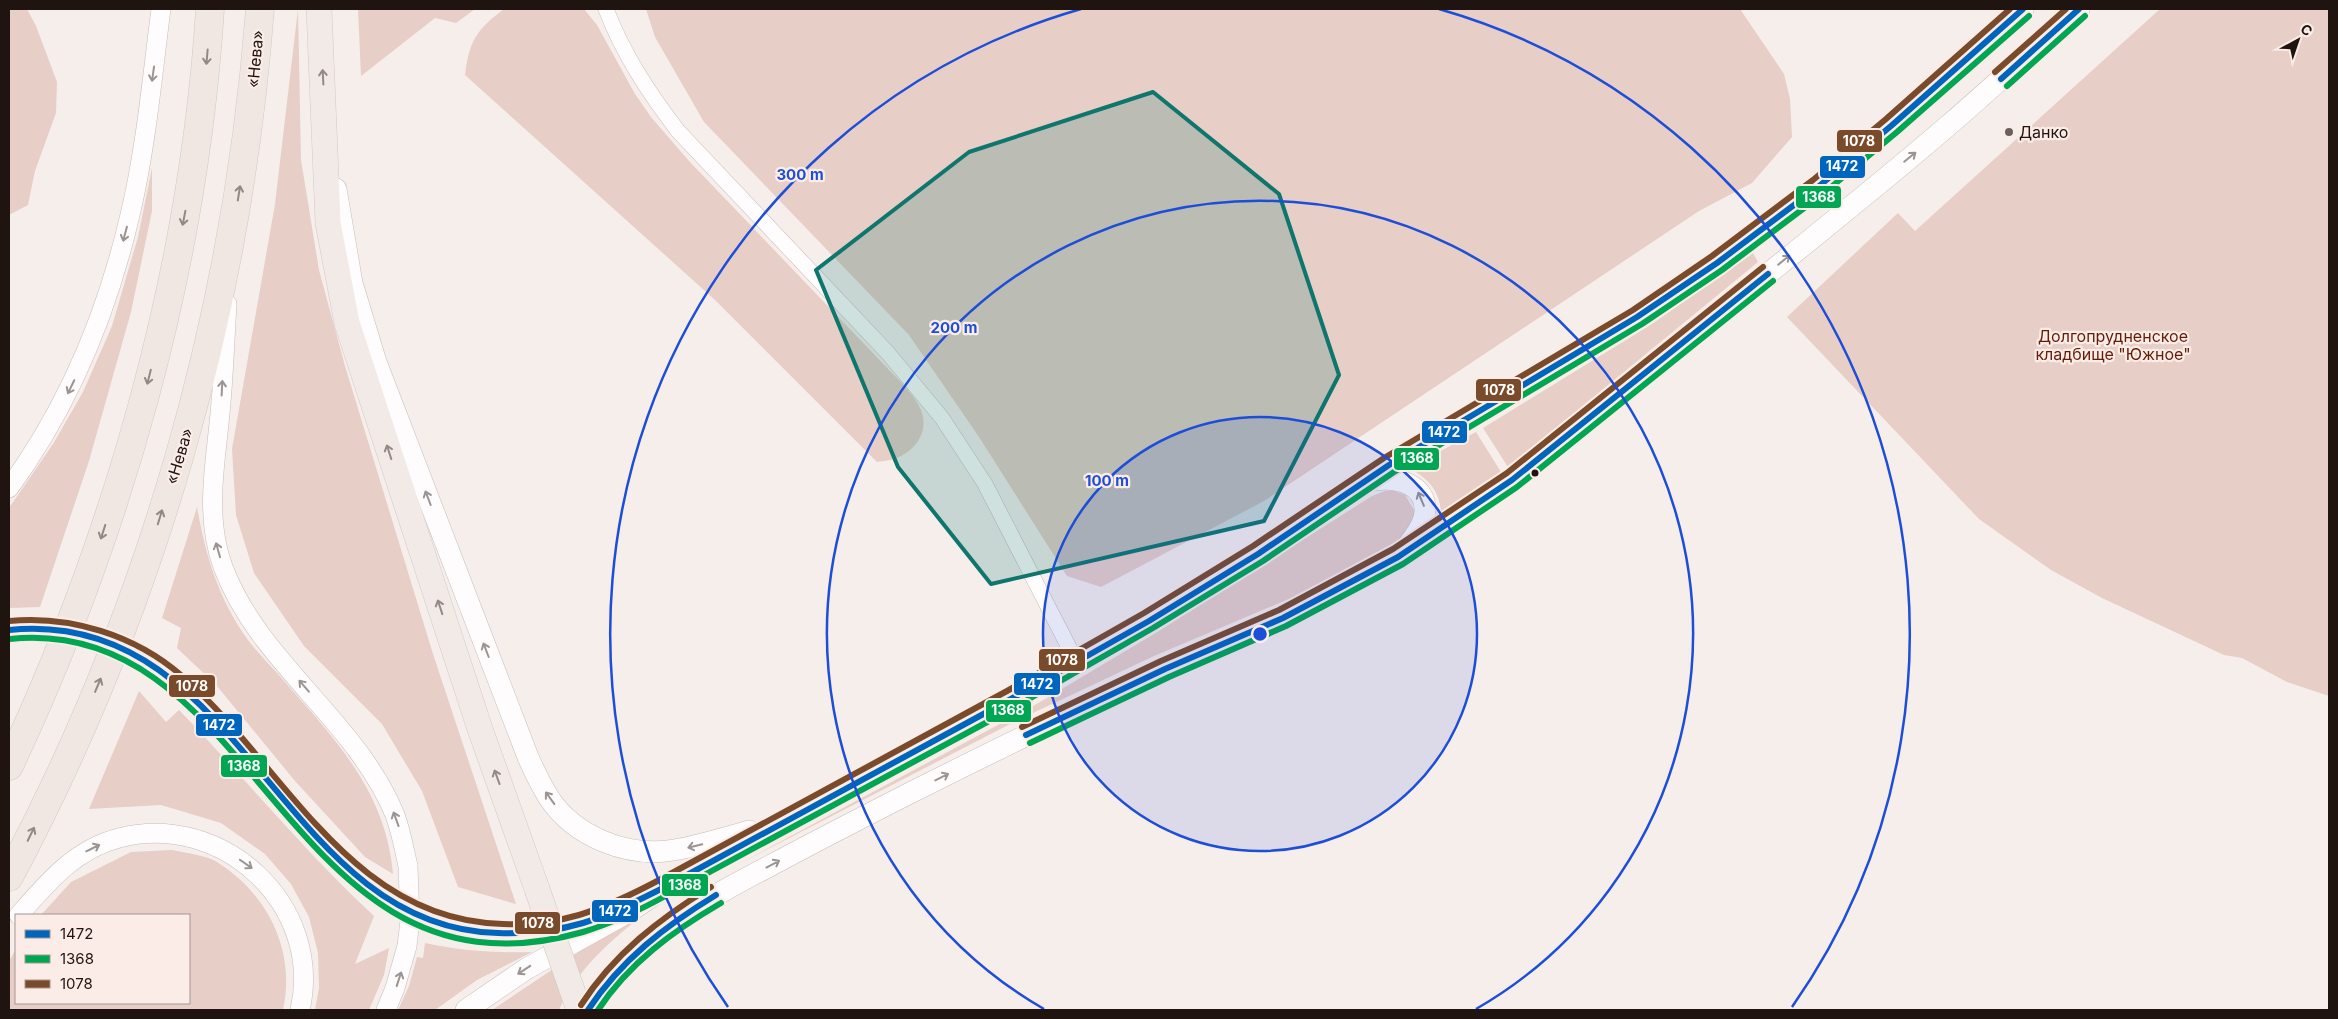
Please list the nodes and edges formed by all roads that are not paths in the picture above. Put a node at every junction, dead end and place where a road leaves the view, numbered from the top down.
1 (161, 9) edge
2 (210, 9) edge
3 (260, 9) edge
4 (319, 9) edge
5 (606, 9) edge
6 (2023, 9) edge
7 (2079, 9) edge
8 (325, 126) junction
9 (231, 241) junction
10 (1358, 484) junction
11 (9, 488) edge
12 (1398, 557) junction
13 (9, 630) edge
14 (1077, 663) junction
15 (9, 766) edge
16 (808, 809) junction
17 (9, 877) edge
18 (672, 883) junction
19 (20, 914) edge
20 (300, 1010) edge
21 (386, 1010) edge
22 (466, 1010) edge
23 (579, 1010) edge
24 (588, 1010) edge

1 -> 11 street
2 -> 15 highway
9 -> 3 highway, «Нева»
8 -> 4 highway
5 - 14 street
6 - 10 main road
12 -> 7 main road
16 -> 8 main road
23 -> 8 highway, bridge
17 -> 9 highway, «Нева»
21 -> 9 street, bridge
12 -> 10 main road
10 - 14 main road
24 -> 12 main road
13 - 18 main road, bridge
14 - 16 main road
16 - 18 main road
18 -> 22 main road
19 -> 20 street

